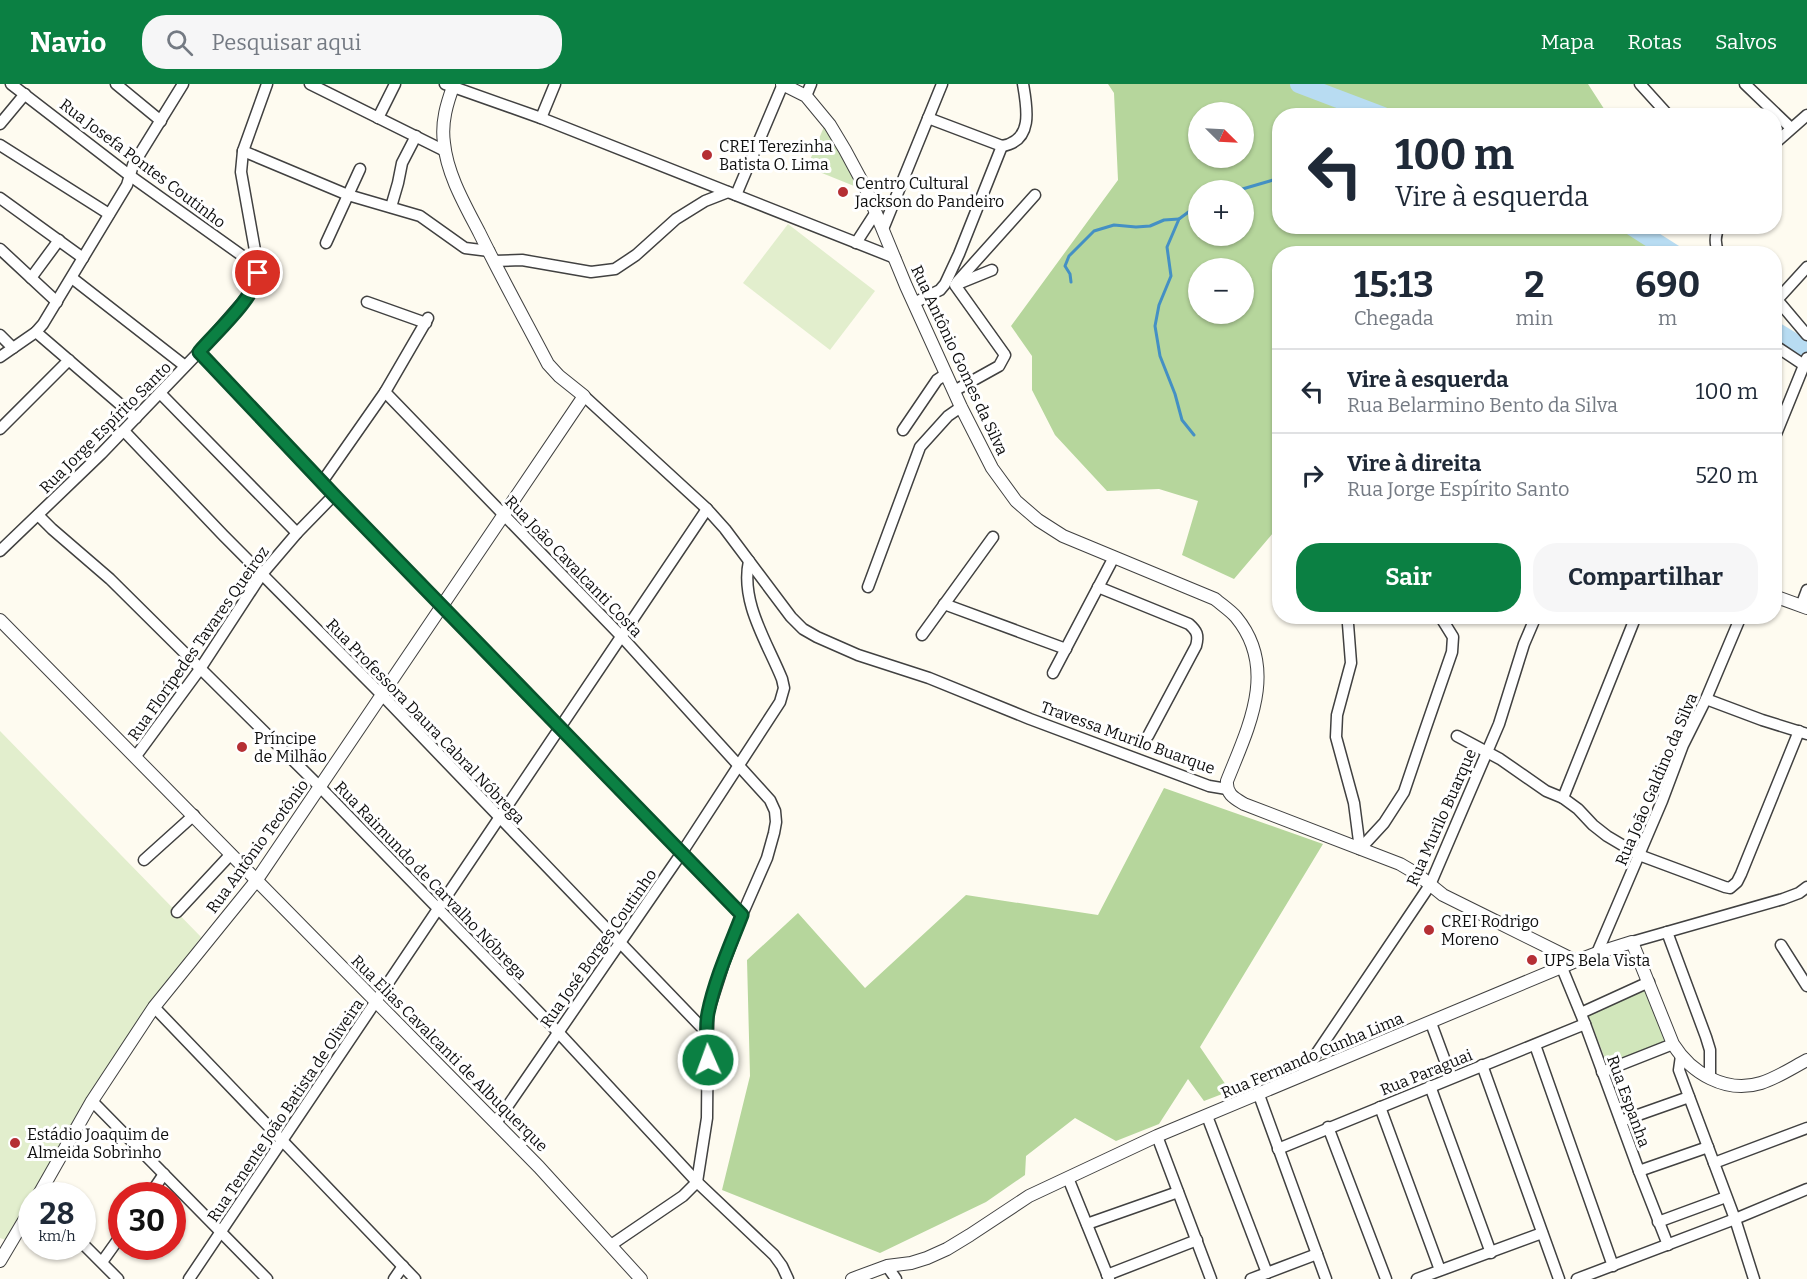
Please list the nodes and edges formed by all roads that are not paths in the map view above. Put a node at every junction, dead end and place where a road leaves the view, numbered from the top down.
1 (11, 84) edge
2 (116, 84) edge
3 (183, 84) edge
4 (267, 84) edge
5 (310, 84) edge
6 (395, 84) edge
7 (555, 84) edge
8 (782, 84) edge
9 (942, 84) edge
10 (1023, 84) edge
11 (1640, 84) edge
12 (1745, 84) edge
13 (451, 85) edge
14 (808, 90) edge
15 (25, 94) junction
16 (1662, 108) edge
17 (1779, 108) edge
18 (1782, 110) edge
19 (378, 118) junction
20 (541, 118) junction
21 (928, 118) junction
22 (161, 121) junction
23 (0, 123) edge
24 (1801, 123) edge
25 (416, 136) junction
26 (1782, 138) edge
27 (0, 145) edge
28 (1002, 146) junction
29 (243, 151) junction
30 (445, 151) junction
31 (360, 169) dead end
32 (129, 175) junction
33 (732, 193) junction
34 (348, 195) junction
35 (1035, 195) dead end
36 (0, 198) edge
37 (391, 207) junction
38 (876, 212) junction
39 (109, 214) junction
40 (884, 229) junction
41 (59, 240) junction
42 (326, 243) dead end
43 (856, 243) junction
44 (0, 249) edge
45 (491, 256) junction
46 (83, 258) junction
47 (895, 258) junction
48 (258, 267) junction
49 (1807, 267) edge
50 (992, 270) dead end
51 (31, 278) junction
52 (72, 278) junction
53 (950, 284) junction
54 (1782, 292) edge
55 (57, 302) junction
56 (367, 302) dead end
57 (914, 303) junction
58 (1782, 305) edge
59 (36, 332) junction
60 (0, 335) edge
61 (1807, 335) edge
62 (13, 348) junction
63 (1782, 349) edge
64 (199, 352) junction
65 (0, 357) edge
66 (69, 360) junction
67 (1806, 361) edge
68 (185, 366) junction
69 (946, 374) junction
70 (954, 391) junction
71 (385, 392) junction
72 (160, 393) junction
73 (584, 396) junction
74 (961, 407) junction
75 (136, 418) junction
76 (1782, 420) edge
77 (0, 429) edge
78 (124, 430) junction
79 (903, 430) dead end
80 (322, 482) junction
81 (334, 495) junction
82 (707, 509) junction
83 (504, 514) junction
84 (38, 515) junction
85 (297, 533) junction
86 (993, 537) dead end
87 (0, 551) edge
88 (1114, 557) junction
89 (749, 561) junction
90 (262, 574) junction
91 (868, 587) dead end
92 (1098, 587) junction
93 (1807, 590) edge
94 (1782, 599) edge
95 (944, 604) junction
96 (442, 605) junction
97 (1804, 607) edge
98 (0, 620) edge
99 (1348, 624) dead end
100 (1445, 624) edge
101 (1533, 624) edge
102 (1633, 624) edge
103 (1738, 624) edge
104 (922, 635) dead end
105 (622, 637) junction
106 (1066, 649) junction
107 (200, 669) junction
108 (1053, 674) dead end
109 (382, 695) junction
110 (1706, 699) junction
111 (560, 727) junction
112 (1803, 732) edge
113 (1148, 736) dead end
114 (1457, 736) dead end
115 (1487, 752) junction
116 (136, 756) junction
117 (737, 766) junction
118 (320, 787) junction
119 (1227, 789) junction
120 (1563, 798) junction
121 (194, 815) junction
122 (500, 819) junction
123 (1360, 849) junction
124 (231, 854) junction
125 (681, 854) junction
126 (1639, 855) junction
127 (144, 860) dead end
128 (256, 881) junction
129 (1430, 885) junction
130 (1803, 890) edge
131 (438, 908) junction
132 (177, 912) dead end
133 (742, 915) junction
134 (1667, 932) junction
135 (1632, 942) junction
136 (620, 944) junction
137 (1781, 945) dead end
138 (1597, 953) junction
139 (1576, 961) junction
140 (1562, 968) junction
141 (1648, 982) junction
142 (1807, 986) edge
143 (375, 1001) junction
144 (154, 1007) junction
145 (1583, 1018) junction
146 (1431, 1023) junction
147 (558, 1032) junction
148 (707, 1033) junction
149 (1673, 1044) junction
150 (1535, 1045) junction
151 (1681, 1056) junction
152 (1807, 1060) edge
153 (1482, 1065) junction
154 (1602, 1072) junction
155 (1302, 1075) junction
156 (1451, 1077) junction
157 (1710, 1078) junction
158 (1430, 1086) junction
159 (1259, 1095) junction
160 (1689, 1097) junction
161 (92, 1101) junction
162 (1380, 1107) junction
163 (1207, 1116) junction
164 (1620, 1121) junction
165 (496, 1123) junction
166 (1328, 1127) junction
167 (1807, 1128) edge
168 (1157, 1136) junction
169 (284, 1141) junction
170 (1708, 1147) junction
171 (1278, 1149) junction
172 (1714, 1163) junction
173 (1639, 1172) junction
174 (164, 1174) junction
175 (1068, 1178) junction
176 (46, 1182) edge
177 (159, 1182) edge
178 (697, 1182) junction
179 (1807, 1189) edge
180 (1178, 1192) junction
181 (1726, 1197) junction
182 (1735, 1219) junction
183 (1658, 1222) junction
184 (1087, 1224) junction
185 (18, 1231) edge
186 (221, 1232) junction
187 (1542, 1233) junction
188 (1197, 1240) junction
189 (611, 1245) junction
190 (1668, 1245) junction
191 (1491, 1253) junction
192 (108, 1254) edge
193 (1317, 1254) junction
194 (96, 1256) edge
195 (0, 1262) edge
196 (102, 1262) junction
197 (403, 1266) junction
198 (887, 1266) junction
199 (1613, 1266) junction
200 (1440, 1270) junction
201 (1268, 1273) junction
202 (1108, 1277) edge
203 (118, 1279) edge
204 (189, 1279) edge
205 (267, 1279) edge
206 (394, 1279) edge
207 (416, 1279) edge
208 (641, 1279) edge
209 (788, 1279) edge
210 (852, 1279) edge
211 (896, 1279) edge
212 (1212, 1279) edge
213 (1251, 1279) edge
214 (1326, 1279) edge
215 (1386, 1279) edge
216 (1417, 1279) edge
217 (1559, 1279) edge
218 (1577, 1279) edge
219 (1754, 1279) edge

1 - 15 street, Rua Josefa Pontes Coutinho
2 - 22 street
3 - 22 street
4 - 29 street, Rua Jorge Espírito Santo
5 - 19 street
6 - 19 street
7 - 20 street
8 - 14 street, Rua Antônio Gomes da Silva
8 - 33 street
9 - 21 street
10 - 28 street
11 - 16 street
12 - 17 street
13 - 20 street
13 - 30 street
14 - 38 street, Rua Antônio Gomes da Silva
15 - 23 street
15 - 32 street, Rua Josefa Pontes Coutinho
18 - 24 street
19 - 25 street
20 - 33 street
21 - 28 street
21 - 40 street
22 - 32 street
24 - 26 street
25 - 30 street
25 - 37 street
27 - 39 street
28 - 53 street
29 - 34 street
29 - 48 street, Rua Jorge Espírito Santo
30 - 45 street
31 - 34 street
32 - 39 street
32 - 48 street, Rua Josefa Pontes Coutinho
33 - 43 street
33 - 45 street
34 - 37 street
34 - 42 street
35 - 53 street
36 - 41 street
37 - 45 street
38 - 40 street, Rua Antônio Gomes da Silva
38 - 43 street
39 - 46 street
40 - 47 street, Rua Antônio Gomes da Silva
41 - 46 street
41 - 51 street
43 - 47 street
44 - 51 street
45 - 73 street
46 - 52 street
47 - 57 street, Rua Antônio Gomes da Silva
48 - 64 street, Rua Jorge Espírito Santo
49 - 54 street
50 - 53 street
51 - 55 street
52 - 55 street
52 - 68 street
53 - 57 street
53 - 70 street
55 - 59 street
56 - 71 street
57 - 69 street, Rua Antônio Gomes da Silva
58 - 61 street
59 - 62 street
59 - 66 street
60 - 62 street
62 - 65 street
63 - 67 street
64 - 68 street, Rua Jorge Espírito Santo
64 - 80 street
66 - 75 street
66 - 77 street
67 - 76 street
68 - 72 street, Rua Jorge Espírito Santo
69 - 70 street, Rua Antônio Gomes da Silva
69 - 79 street
70 - 74 street, Rua Antônio Gomes da Silva
71 - 80 street
71 - 83 street, Rua João Cavalcanti Costa
72 - 75 street, Rua Jorge Espírito Santo
72 - 85 street
73 - 82 street, Travessa Murilo Buarque
73 - 83 street, Rua Antônio Teotônio
74 - 88 street, Rua Antônio Gomes da Silva
74 - 91 street
75 - 78 street, Rua Jorge Espírito Santo
78 - 84 street, Rua Jorge Espírito Santo
78 - 90 street, Rua Professora Daura Cabral Nóbrega
80 - 81 street
81 - 85 street, Rua Florípedes Tavares Queiroz
81 - 96 street
82 - 89 street, Travessa Murilo Buarque
82 - 105 street, Rua Tenente João Batista de Oliveira
83 - 96 street, Rua Antônio Teotônio
83 - 105 street, Rua João Cavalcanti Costa
84 - 87 street, Rua Jorge Espírito Santo
84 - 107 street, Rua Raimundo de Carvalho Nóbrega
85 - 90 street, Rua Florípedes Tavares Queiroz
86 - 95 street
88 - 92 street
88 - 119 street, Rua Antônio Gomes da Silva
89 - 117 street, Rua José Borges Coutinho
89 - 119 street, Travessa Murilo Buarque
90 - 107 street, Rua Florípedes Tavares Queiroz
90 - 109 street, Rua Professora Daura Cabral Nóbrega
92 - 106 street
92 - 113 street
93 - 97 street
94 - 97 street
95 - 104 street
95 - 106 street
96 - 109 street, Rua Antônio Teotônio
96 - 111 street
98 - 116 street, Rua Elias Cavalcanti de Albuquerque
99 - 123 street
100 - 123 street
101 - 115 street, Rua Murilo Buarque
102 - 120 street
103 - 110 street, Rua João Galdino da Silva
105 - 111 street, Rua Tenente João Batista de Oliveira
105 - 117 street, Rua João Cavalcanti Costa
106 - 108 street
107 - 116 street, Rua Florípedes Tavares Queiroz
107 - 118 street, Rua Raimundo de Carvalho Nóbrega
109 - 118 street, Rua Antônio Teotônio
109 - 122 street, Rua Professora Daura Cabral Nóbrega
110 - 112 street
110 - 126 street, Rua João Galdino da Silva
111 - 122 street, Rua Tenente João Batista de Oliveira
111 - 125 street
112 - 126 street
114 - 115 street
115 - 120 street
115 - 129 street, Rua Murilo Buarque
116 - 121 street, Rua Elias Cavalcanti de Albuquerque
117 - 125 street, Rua José Borges Coutinho
117 - 133 street, Rua João Cavalcanti Costa
118 - 128 street, Rua Antônio Teotônio
118 - 131 street, Rua Raimundo de Carvalho Nóbrega
119 - 123 street, Travessa Murilo Buarque
120 - 126 street
121 - 124 street, Rua Elias Cavalcanti de Albuquerque
121 - 127 street
122 - 131 street, Rua Tenente João Batista de Oliveira
122 - 136 street, Rua Professora Daura Cabral Nóbrega
123 - 129 street, Travessa Murilo Buarque
124 - 128 street, Rua Elias Cavalcanti de Albuquerque
124 - 132 street
125 - 133 street
125 - 136 street, Rua José Borges Coutinho
126 - 138 street, Rua João Galdino da Silva
128 - 143 street, Rua Elias Cavalcanti de Albuquerque
128 - 144 street, Rua Antônio Teotônio
129 - 139 street, Travessa Murilo Buarque
129 - 155 street, Rua Murilo Buarque
130 - 134 street, Rua Fernando Cunha Lima
131 - 143 street, Rua Tenente João Batista de Oliveira
131 - 147 street, Rua Raimundo de Carvalho Nóbrega
133 - 148 street, Rua João Cavalcanti Costa
134 - 135 street, Rua Fernando Cunha Lima
134 - 157 street
135 - 138 street, Rua Fernando Cunha Lima
135 - 141 street
136 - 147 street, Rua José Borges Coutinho
136 - 148 street, Rua Professora Daura Cabral Nóbrega
137 - 142 street
138 - 139 street, Rua Fernando Cunha Lima
139 - 140 street, Rua Fernando Cunha Lima
140 - 145 street, Rua Espanha
140 - 146 street, Rua Fernando Cunha Lima
141 - 145 street, Rua Paraguai
141 - 149 street
143 - 165 street, Rua Elias Cavalcanti de Albuquerque
143 - 169 street, Rua Tenente João Batista de Oliveira
144 - 161 street, Rua Antônio Teotônio
144 - 169 street
145 - 150 street, Rua Paraguai
145 - 154 street, Rua Espanha
146 - 155 street, Rua Fernando Cunha Lima
146 - 156 street
147 - 165 street, Rua José Borges Coutinho
147 - 178 street, Rua Raimundo de Carvalho Nóbrega
148 - 178 street, Rua João Cavalcanti Costa
149 - 151 street
149 - 154 street
150 - 153 street, Rua Paraguai
150 - 199 street
151 - 157 street
151 - 160 street
152 - 157 street
153 - 156 street, Rua Paraguai
153 - 187 street
154 - 164 street, Rua Espanha
155 - 159 street, Rua Fernando Cunha Lima
156 - 158 street, Rua Paraguai
158 - 162 street, Rua Paraguai
158 - 191 street
159 - 163 street, Rua Fernando Cunha Lima
159 - 171 street
160 - 164 street
160 - 170 street
161 - 174 street
161 - 176 street, Rua Antônio Teotônio
162 - 166 street, Rua Paraguai
162 - 200 street
163 - 168 street, Rua Fernando Cunha Lima
163 - 201 street
164 - 173 street, Rua Espanha
165 - 189 street, Rua Elias Cavalcanti de Albuquerque
166 - 171 street, Rua Paraguai
166 - 215 street
167 - 172 street
168 - 175 street, Rua Fernando Cunha Lima
168 - 180 street
169 - 186 street, Rua Tenente João Batista de Oliveira
169 - 197 street
170 - 172 street
170 - 173 street
171 - 193 street
172 - 181 street
173 - 183 street, Rua Espanha
174 - 177 street
174 - 186 street
175 - 184 street
175 - 198 street, Rua Fernando Cunha Lima
178 - 189 street
178 - 209 street, Rua Raimundo de Carvalho Nóbrega
179 - 182 street
180 - 184 street
180 - 188 street
181 - 182 street
181 - 183 street
182 - 190 street
182 - 219 street
183 - 190 street, Rua Espanha
184 - 202 street
185 - 195 street
186 - 204 street, Rua Tenente João Batista de Oliveira
186 - 205 street
187 - 191 street
187 - 217 street
188 - 202 street
188 - 212 street
189 - 208 street, Rua Elias Cavalcanti de Albuquerque
190 - 199 street
191 - 200 street
192 - 196 street
193 - 201 street
193 - 214 street
194 - 196 street
196 - 203 street
197 - 206 street
197 - 207 street
198 - 210 street, Rua Fernando Cunha Lima
198 - 211 street
199 - 218 street
200 - 216 street
201 - 213 street

